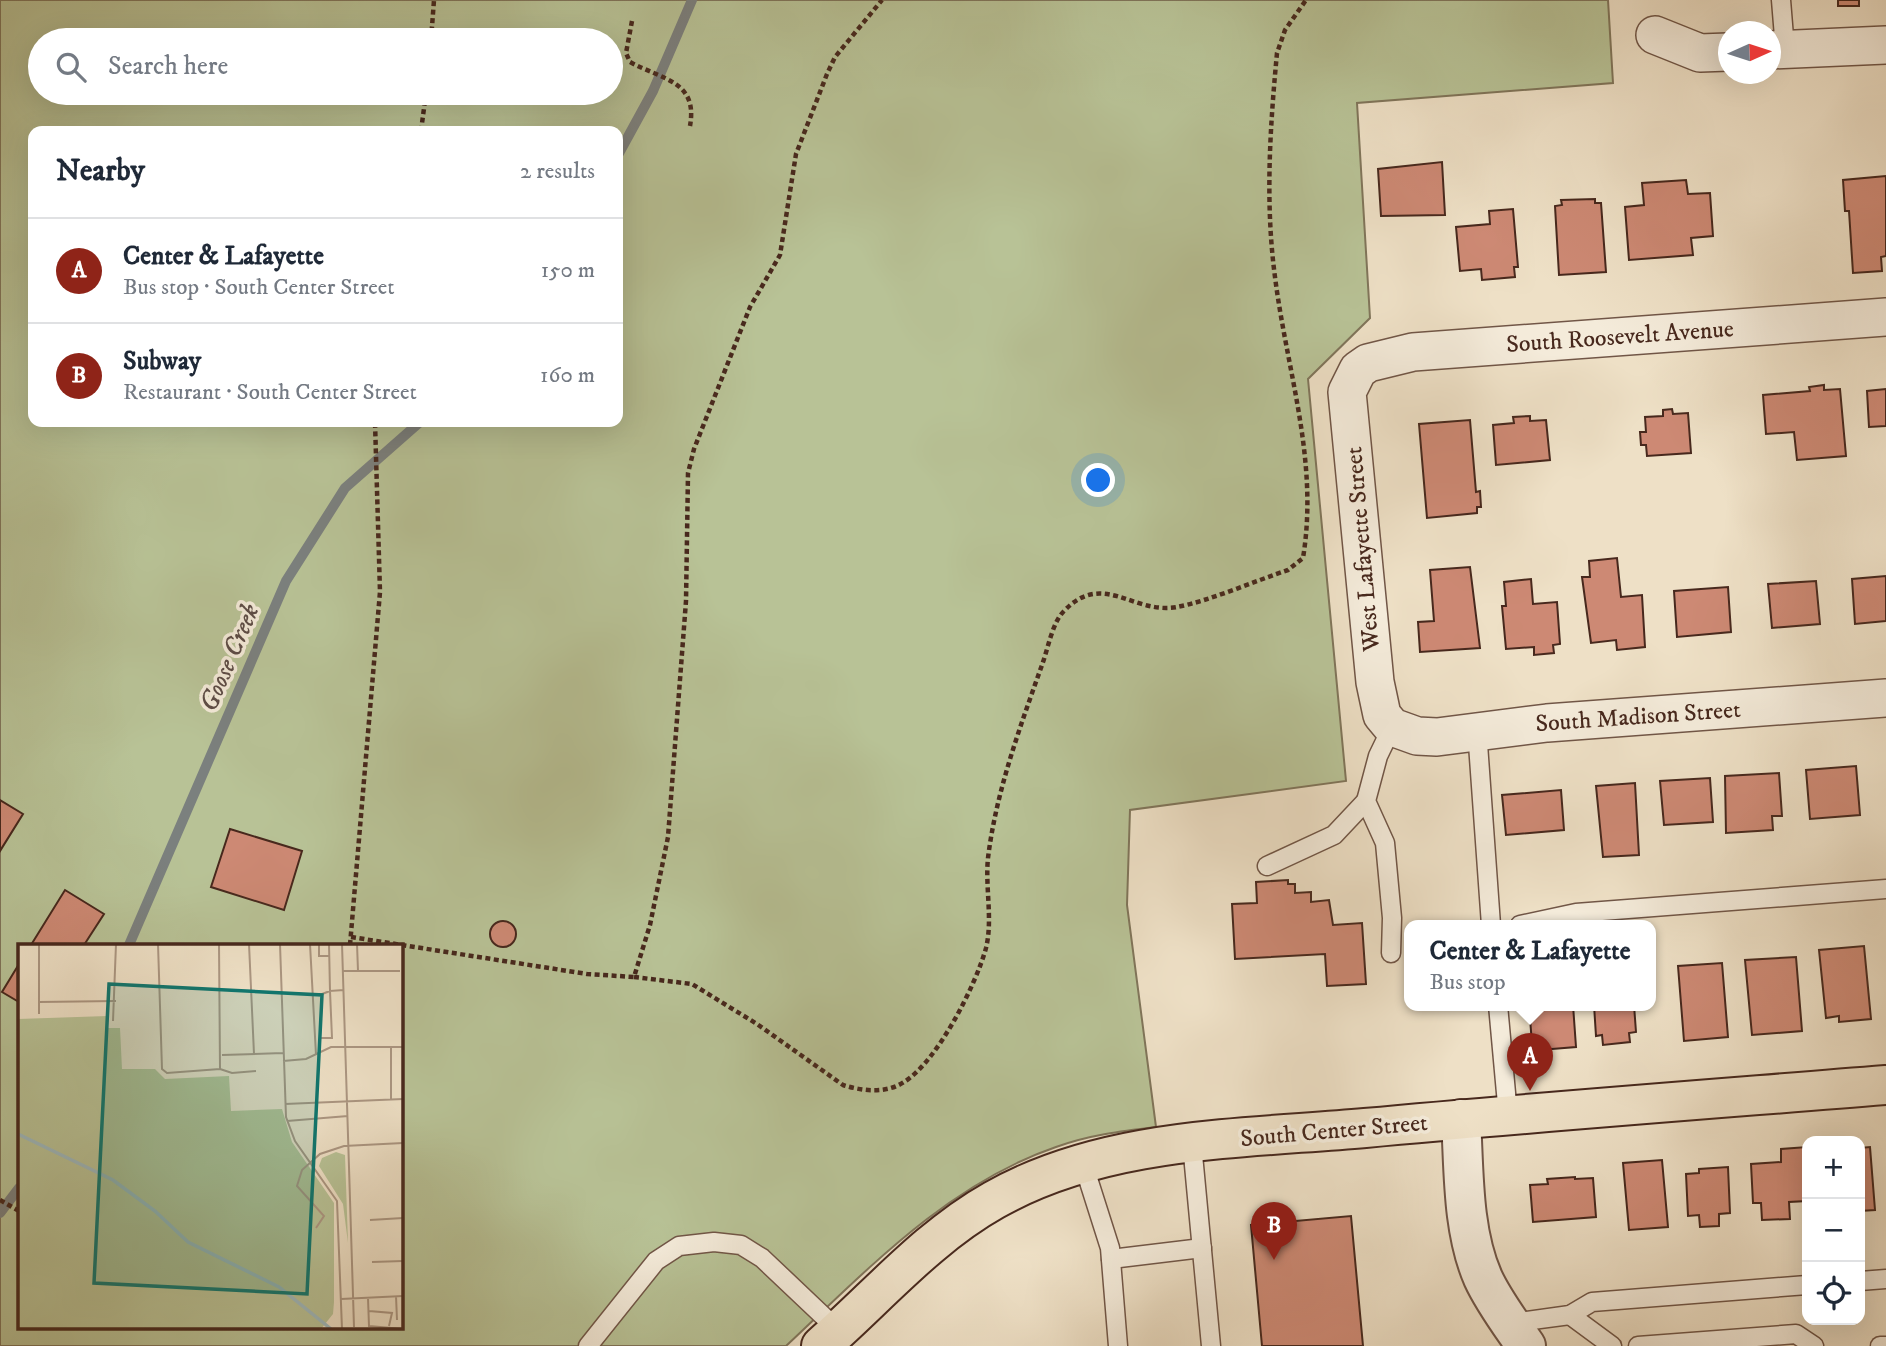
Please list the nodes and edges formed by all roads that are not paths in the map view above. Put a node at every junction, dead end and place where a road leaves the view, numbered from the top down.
1 (1781, 0) edge
2 (1780, 21) edge
3 (1655, 35) dead end
4 (1886, 45) edge
5 (1781, 50) edge
6 (1718, 52) edge
7 (1886, 317) edge
8 (1357, 370) joint
9 (1886, 698) edge
10 (1392, 727) junction
11 (1477, 730) junction
12 (1366, 800) junction
13 (1267, 866) dead end
14 (1886, 889) edge
15 (1491, 920) edge
16 (1543, 920) edge
17 (1391, 953) dead end
18 (1499, 1011) edge
19 (1886, 1085) edge
20 (1508, 1115) junction
21 (1461, 1119) junction
22 (1192, 1144) junction
23 (1083, 1164) junction
24 (1202, 1248) junction
25 (1111, 1259) junction
26 (1886, 1279) edge
27 (1865, 1281) edge
28 (1802, 1285) edge
29 (1570, 1315) junction
30 (1518, 1334) edge
31 (837, 1341) edge
32 (587, 1346) edge
33 (1118, 1346) edge
34 (1211, 1346) edge
35 (1612, 1346) edge
36 (1638, 1346) edge
37 (1814, 1346) edge
38 (1880, 1346) edge
39 (1886, 1346) edge

1 - 2 lane
3 - 6 street
4 - 5 street
7 - 8 street, South Roosevelt Avenue
8 - 10 street, West Lafayette Street
9 - 11 street, South Madison Street
10 - 11 street, South Madison Street
10 - 12 lane
11 - 15 lane
12 - 13 lane
12 - 17 lane
14 - 16 lane
18 - 20 lane
19 - 20 main road, South Center Street
20 - 21 main road, South Center Street
21 - 22 main road, South Center Street
21 - 30 street
22 - 23 main road, South Center Street
22 - 24 lane
23 - 25 lane
23 - 31 main road, South Center Street
24 - 25 lane
24 - 34 lane
25 - 33 lane
26 - 27 lane
28 - 29 lane
29 - 30 lane
29 - 35 lane
31 - 32 lane
36 - 37 lane
38 - 39 lane

